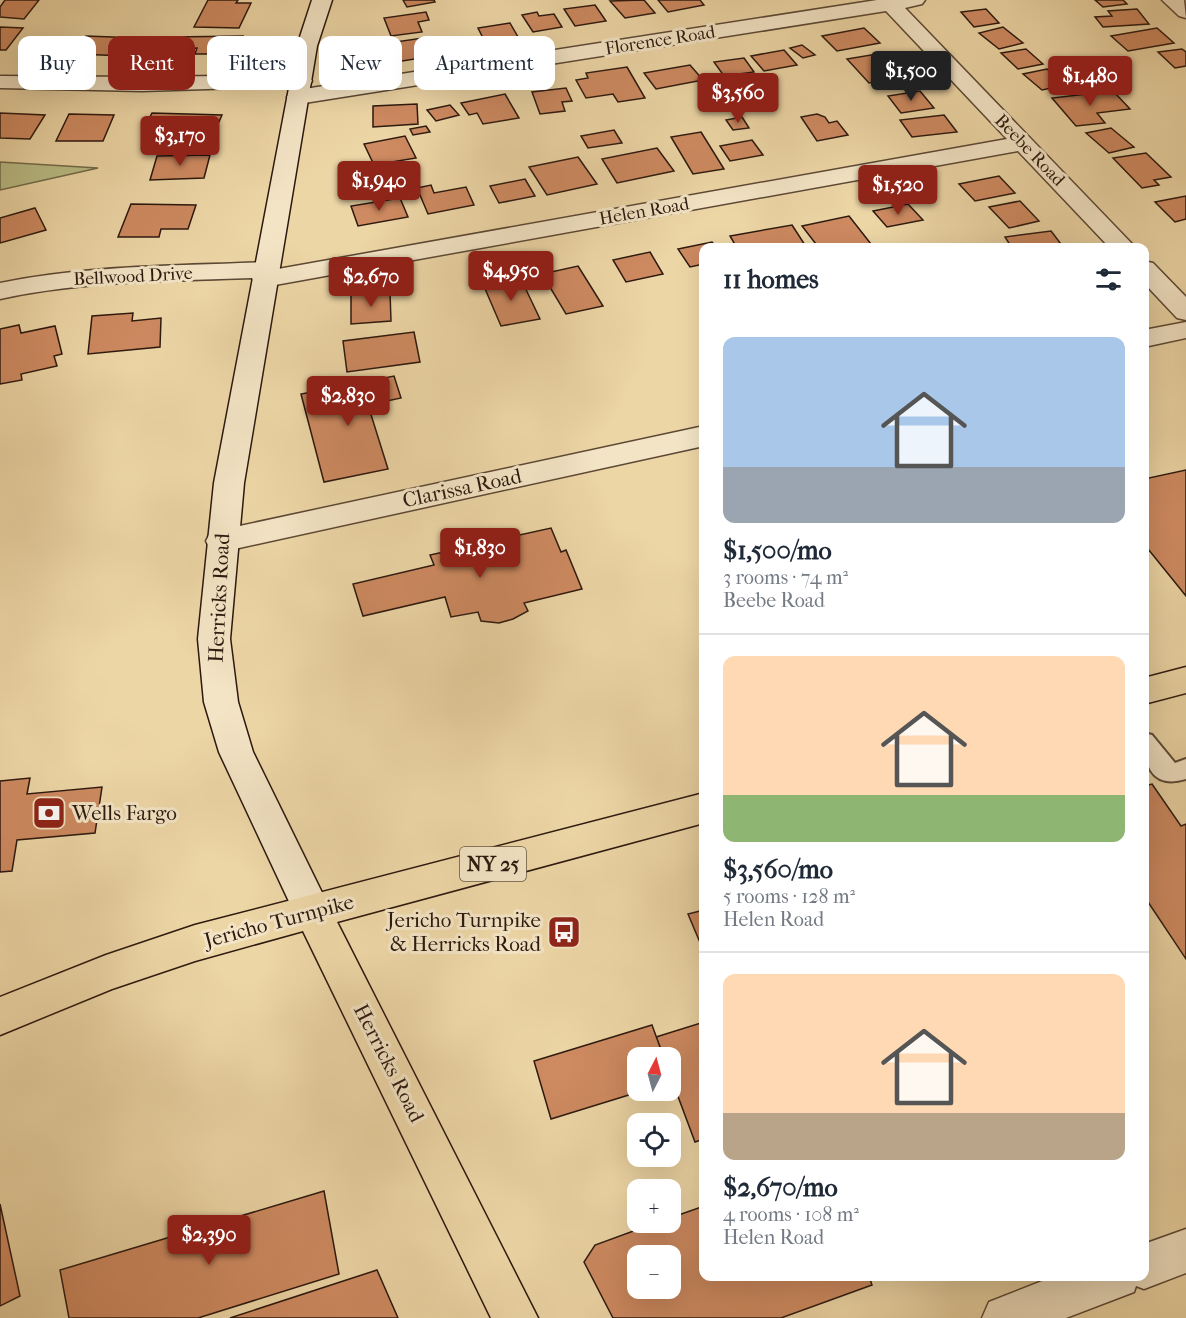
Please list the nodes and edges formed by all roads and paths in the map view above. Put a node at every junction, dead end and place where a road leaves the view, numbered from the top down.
1 (322, 0) edge
2 (915, 0) edge
3 (1172, 0) edge
4 (888, 2) edge
5 (1186, 12) edge
6 (307, 46) edge
7 (0, 81) edge
8 (207, 86) edge
9 (307, 88) edge
10 (300, 90) edge
11 (1024, 143) junction
12 (1119, 243) edge
13 (1149, 273) edge
14 (265, 275) junction
15 (0, 291) edge
16 (1186, 312) edge
17 (1186, 330) edge
18 (1149, 338) edge
19 (699, 437) edge
20 (221, 541) junction
21 (1185, 681) edge
22 (1149, 690) edge
23 (1149, 747) edge
24 (1186, 770) edge
25 (699, 809) edge
26 (313, 913) junction
27 (0, 1016) edge
28 (1186, 1251) edge
29 (1149, 1265) edge
30 (1105, 1281) edge
31 (514, 1318) edge
32 (1005, 1318) edge

1 - 6 street, Herricks Road
2 - 4 street, Florence Road
3 - 5 street
4 - 9 street, Florence Road
4 - 11 street, Beebe Road
7 - 8 street, Florence Road
10 - 14 street, Herricks Road
11 - 12 street, Beebe Road
11 - 14 street, Helen Road
13 - 16 street
14 - 15 street, Bellwood Drive
14 - 20 street, Herricks Road
17 - 18 street
19 - 20 street, Clarissa Road
20 - 26 street, Herricks Road
21 - 22 main road
23 - 24 lane
25 - 26 main road, Jericho Turnpike / NY 25
26 - 27 main road, Jericho Turnpike / NY 25
26 - 31 main road, Herricks Road
28 - 29 street
30 - 32 street

